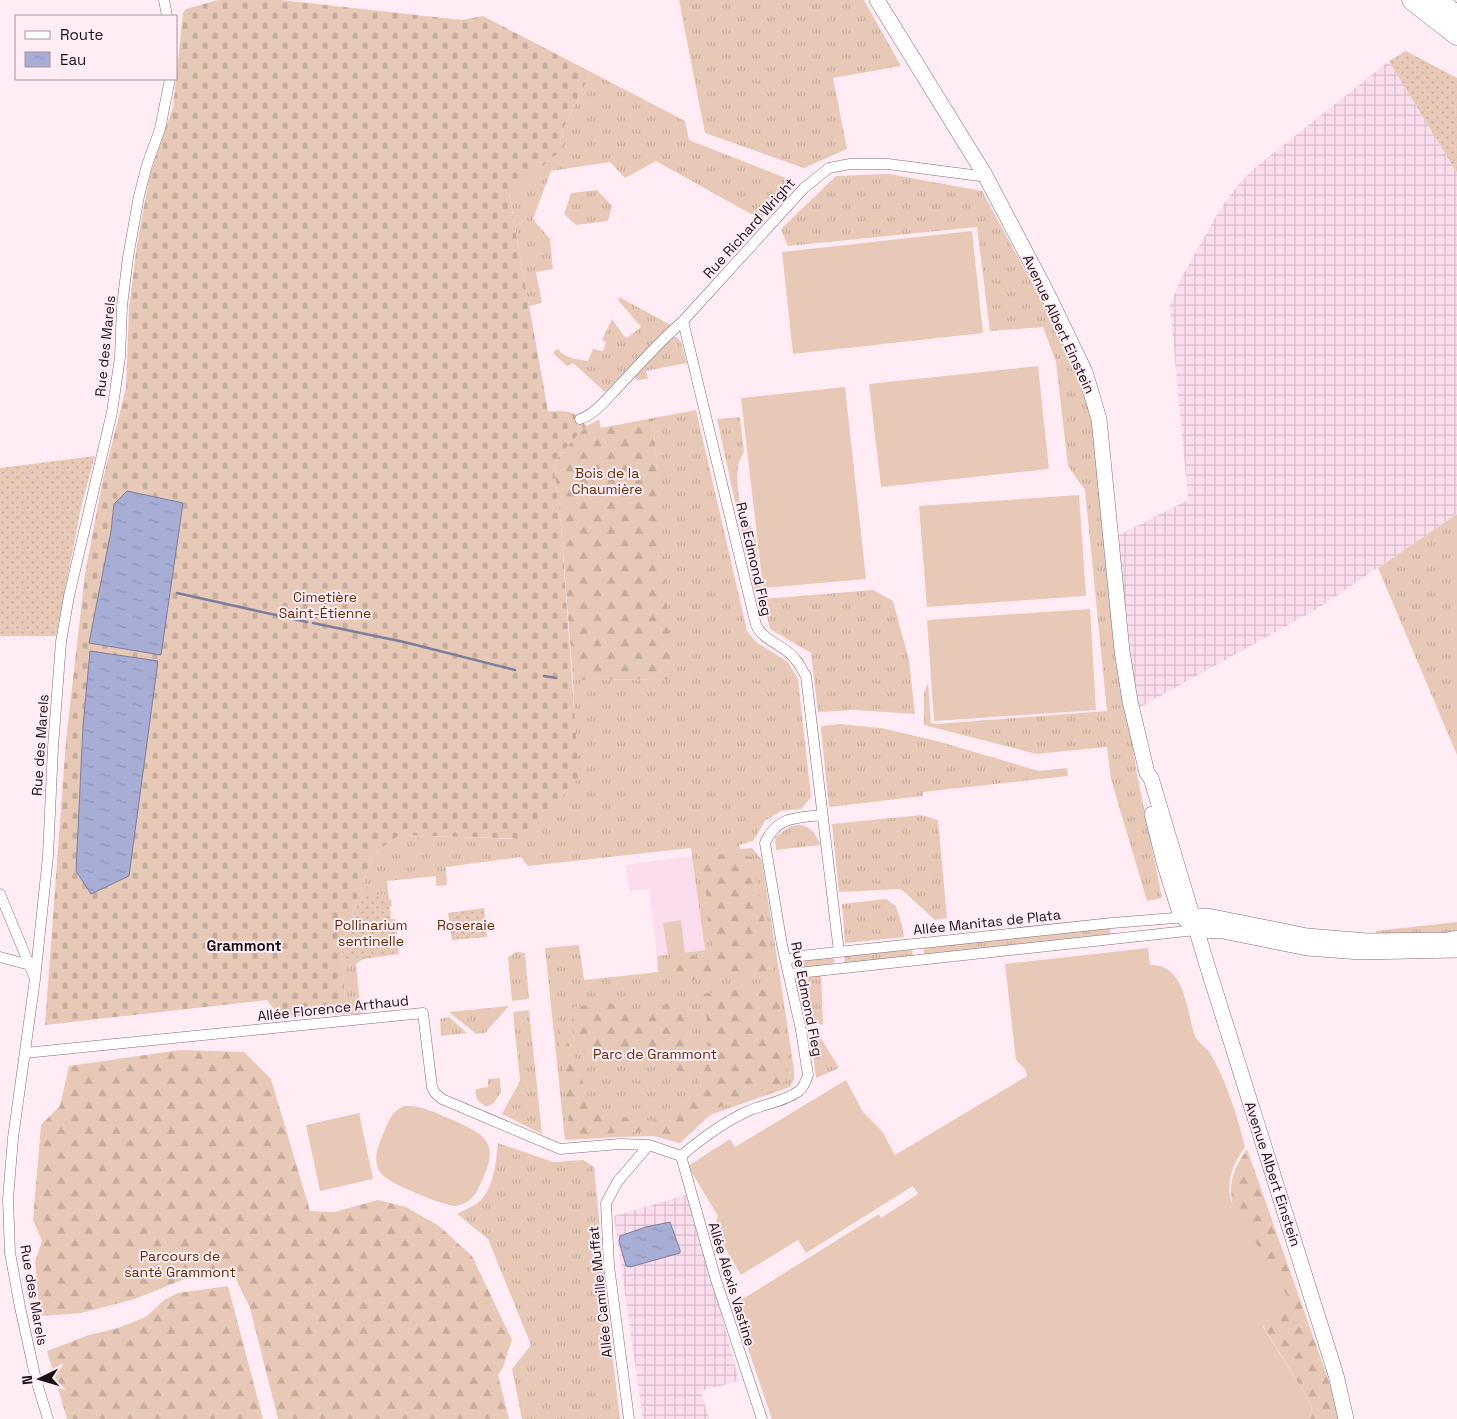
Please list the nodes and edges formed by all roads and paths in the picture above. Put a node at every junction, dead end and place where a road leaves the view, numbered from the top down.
1 (164, 0) edge
2 (877, 0) edge
3 (1412, 0) edge
4 (1437, 0) edge
5 (167, 15) edge
6 (1457, 16) edge
7 (1457, 36) edge
8 (170, 80) edge
9 (985, 175) junction
10 (683, 321) junction
11 (580, 419) dead end
12 (822, 815) junction
13 (0, 894) edge
14 (1190, 921) junction
15 (1224, 931) junction
16 (1457, 938) edge
17 (1364, 946) junction
18 (1457, 950) edge
19 (839, 952) junction
20 (1204, 954) junction
21 (0, 957) edge
22 (786, 960) junction
23 (30, 965) junction
24 (790, 974) junction
25 (34, 980) junction
26 (24, 1053) junction
27 (649, 1146) junction
28 (681, 1156) junction
29 (48, 1419) edge
30 (629, 1419) edge
31 (762, 1419) edge
32 (1346, 1419) edge

1 - 5 street
2 - 9 main road, Avenue Albert Einstein
3 - 7 highway
4 - 6 highway
8 - 25 street, Rue des Marels
9 - 10 street, Rue Richard Wright
9 - 14 main road, Avenue Albert Einstein
10 - 11 street, Rue Richard Wright
10 - 12 street, Rue Edmond Fleg
12 - 19 street, Rue Edmond Fleg
12 - 22 street, Rue Edmond Fleg
13 - 23 street
14 - 15 main road
14 - 17 main road
14 - 19 street, Allée Manitas de Plata
14 - 20 main road, Avenue Albert Einstein
14 - 24 street
15 - 17 main road
15 - 20 main road
16 - 17 main road
17 - 18 main road
19 - 22 street, Allée Manitas de Plata
20 - 32 main road, Avenue Albert Einstein
21 - 23 street
22 - 24 street, Rue Edmond Fleg
23 - 25 street
24 - 28 street, Rue Edmond Fleg
25 - 26 street, Rue des Marels
26 - 27 street, Allée Florence Arthaud
26 - 29 street, Rue des Marels
27 - 28 street, Allée Florence Arthaud
27 - 30 street, Allée Camille Muffat
28 - 31 street, Allée Alexis Vastine

